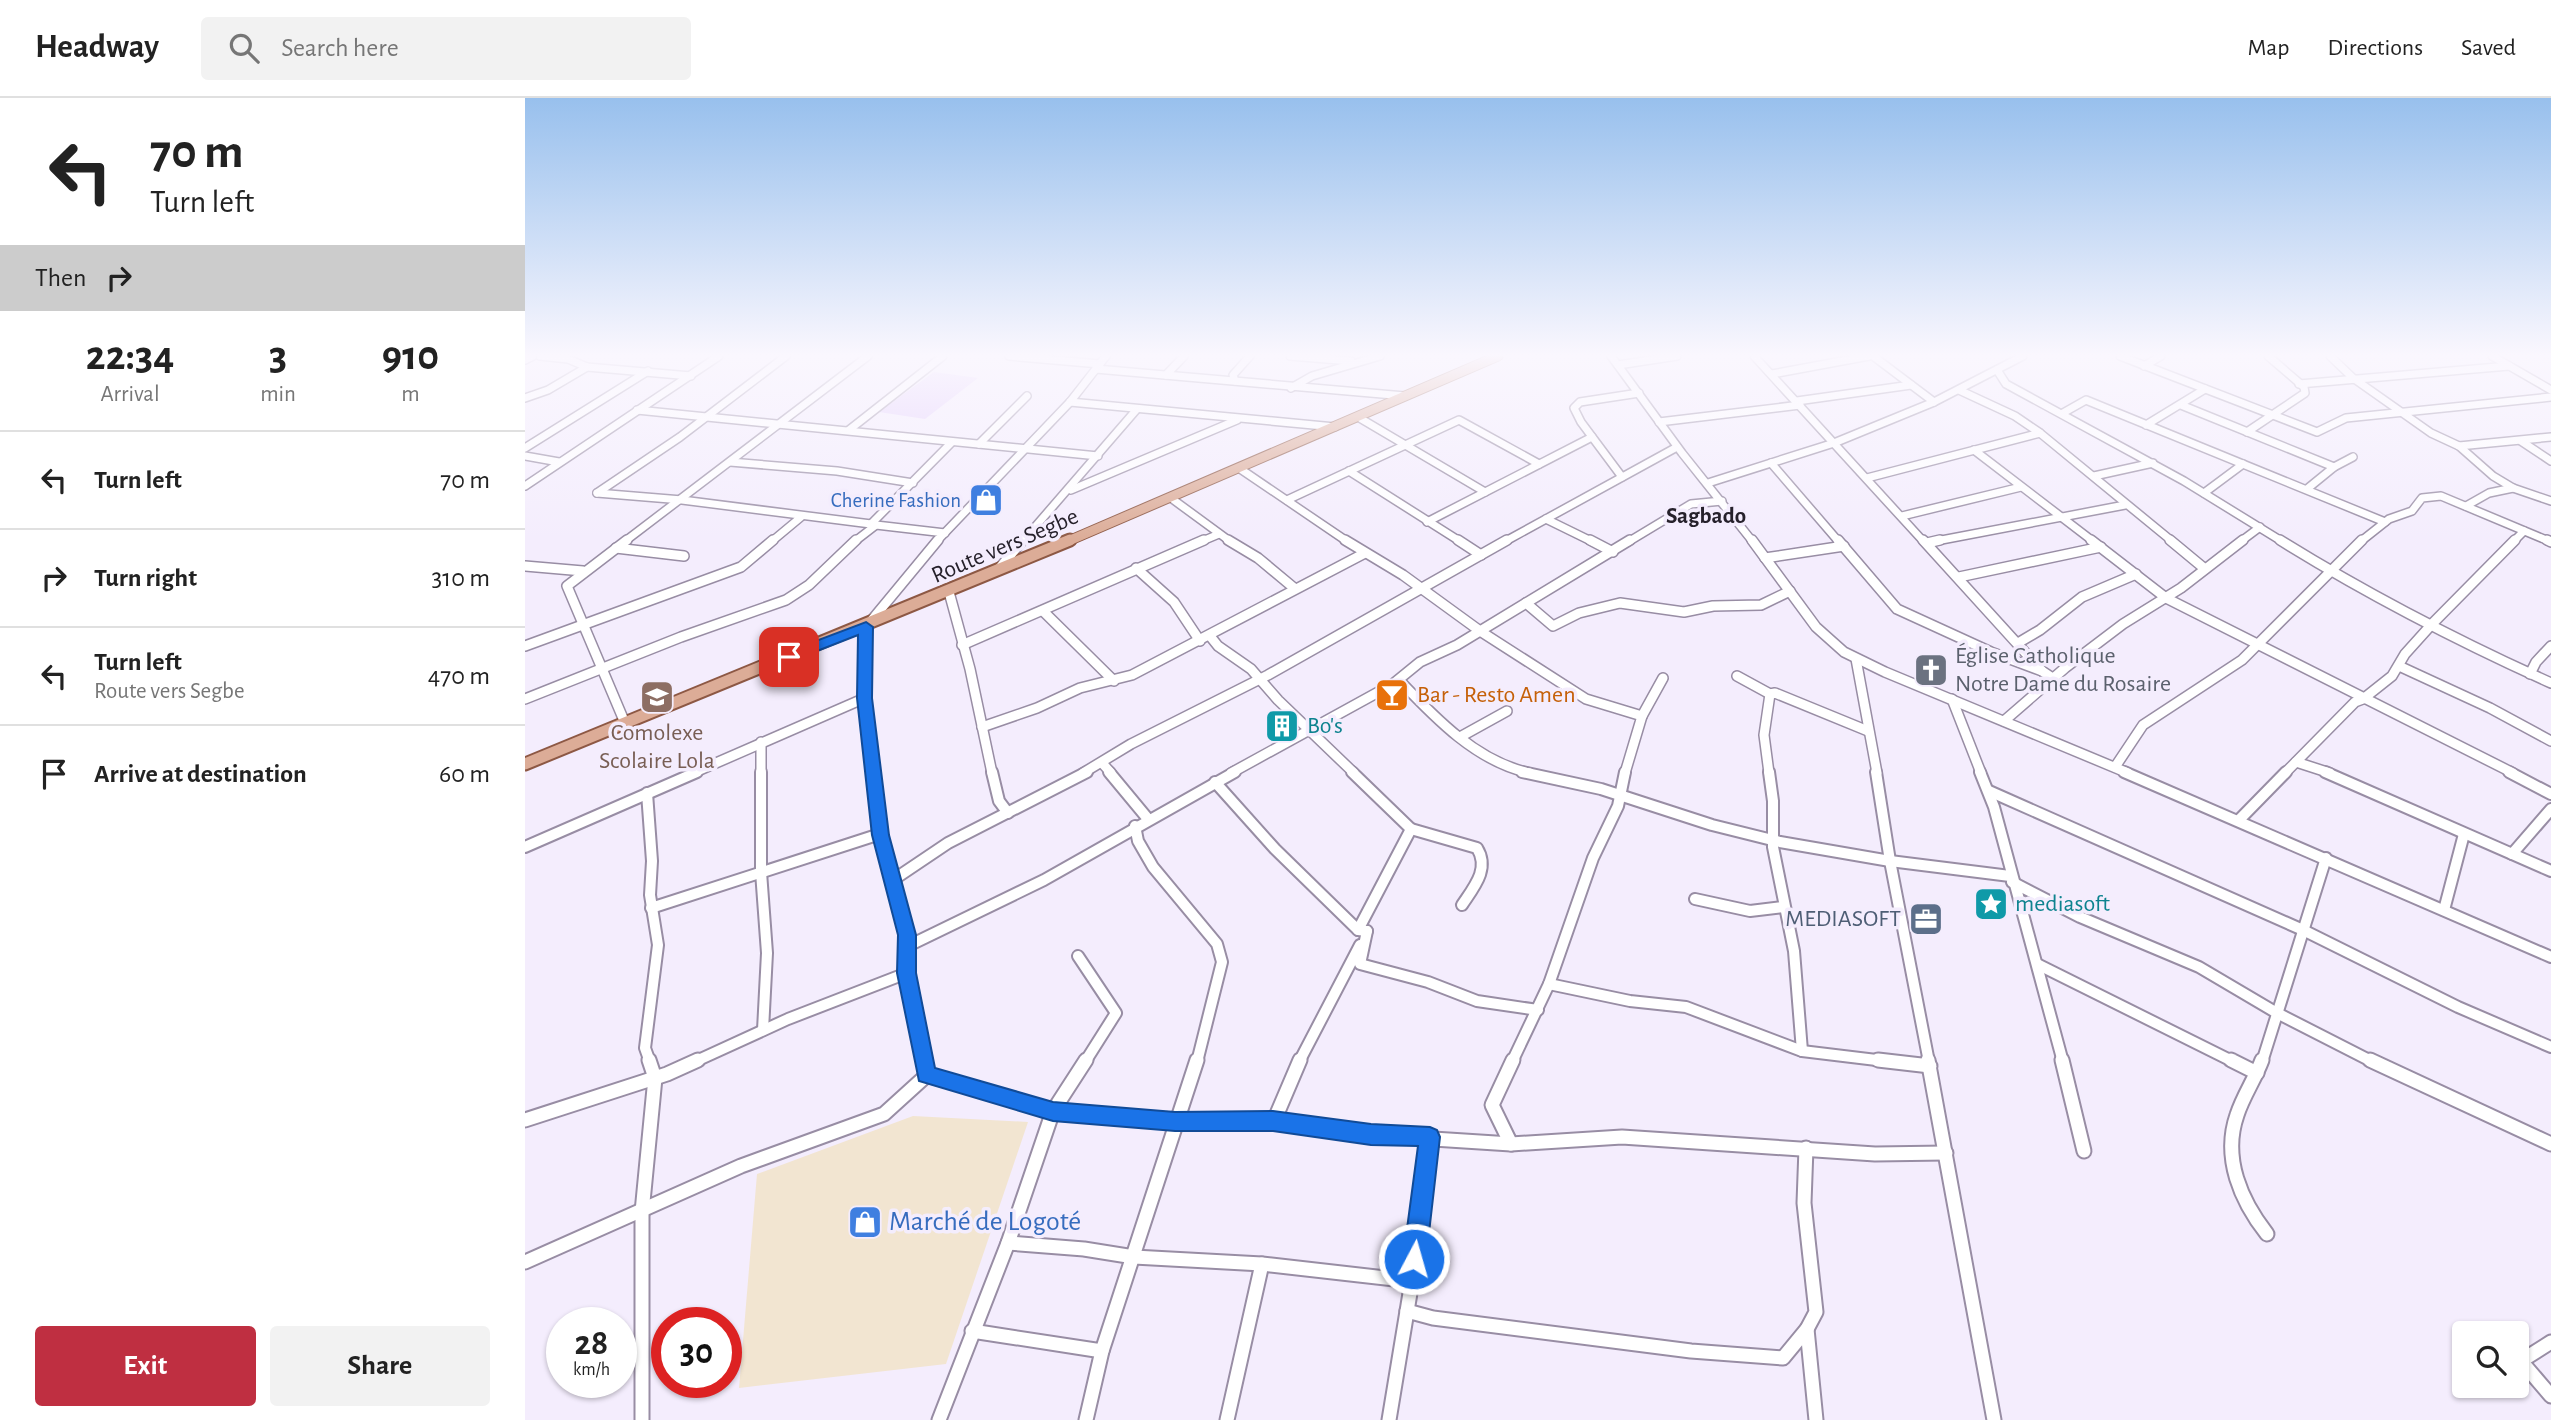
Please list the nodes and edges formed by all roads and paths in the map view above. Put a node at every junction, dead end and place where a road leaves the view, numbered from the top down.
1 (573, 418) edge
2 (625, 418) edge
3 (706, 418) edge
4 (723, 418) edge
5 (789, 418) edge
6 (865, 418) edge
7 (1005, 418) edge
8 (1055, 418) edge
9 (1130, 418) edge
10 (1237, 418) edge
11 (1241, 418) junction
12 (1356, 418) edge
13 (1359, 418) edge
14 (1579, 418) edge
15 (1657, 418) edge
16 (1692, 418) edge
17 (1812, 418) edge
18 (1896, 418) edge
19 (2017, 418) edge
20 (2071, 418) edge
21 (2128, 418) edge
22 (2159, 418) edge
23 (2212, 418) edge
24 (2267, 418) edge
25 (2278, 418) edge
26 (2350, 418) edge
27 (2410, 418) edge
28 (1660, 422) junction
29 (781, 424) junction
30 (2146, 425) junction
31 (1335, 427) junction
32 (849, 430) junction
33 (2248, 432) junction
34 (2040, 433) junction
35 (1592, 437) junction
36 (2551, 437) edge
37 (2520, 441) junction
38 (952, 442) junction
39 (1834, 443) junction
40 (979, 444) junction
41 (1405, 445) junction
42 (2459, 446) junction
43 (1677, 447) junction
44 (525, 448) edge
45 (1024, 449) junction
46 (1974, 450) junction
47 (525, 456) edge
48 (1098, 456) junction
49 (2353, 457) dead end
50 (2551, 461) edge
51 (559, 462) junction
52 (730, 462) junction
53 (1771, 463) junction
54 (2153, 463) junction
55 (1539, 464) junction
56 (2243, 464) junction
57 (2334, 467) junction
58 (1239, 468) junction
59 (1349, 471) junction
60 (2094, 476) junction
61 (1622, 477) junction
62 (1867, 478) junction
63 (913, 482) junction
64 (1708, 483) junction
65 (525, 486) edge
66 (2021, 486) junction
67 (2513, 488) junction
68 (2307, 489) junction
69 (1067, 491) junction
70 (1485, 492) junction
71 (2204, 494) junction
72 (1171, 498) junction
73 (682, 500) junction
74 (1287, 500) junction
75 (1722, 501) junction
76 (2551, 501) edge
77 (2125, 505) junction
78 (2466, 506) junction
79 (1902, 516) junction
80 (801, 517) junction
81 (2063, 517) junction
82 (1546, 519) junction
83 (1427, 522) junction
84 (2385, 522) junction
85 (873, 524) junction
86 (2260, 527) junction
87 (2524, 531) junction
88 (945, 533) junction
89 (1219, 534) junction
90 (2551, 542) edge
91 (1927, 543) junction
92 (1844, 546) junction
93 (2101, 547) junction
94 (616, 548) junction
95 (1613, 552) junction
96 (1365, 553) junction
97 (684, 555) dead end
98 (1481, 555) junction
99 (1765, 558) junction
100 (525, 566) edge
101 (1136, 568) junction
102 (2205, 569) junction
103 (583, 571) junction
104 (2330, 572) junction
105 (995, 573) junction
106 (2136, 574) junction
107 (1959, 577) junction
108 (1294, 587) junction
109 (1420, 589) junction
110 (1790, 591) junction
111 (949, 592) junction
112 (2166, 598) junction
113 (1526, 603) junction
114 (1043, 611) junction
115 (583, 625) junction
116 (2432, 625) junction
117 (866, 627) junction
118 (1480, 631) junction
119 (1210, 636) junction
120 (1200, 641) junction
121 (2018, 643) junction
122 (962, 645) junction
123 (2257, 645) junction
124 (525, 646) edge
125 (2551, 646) edge
126 (1856, 659) junction
127 (2399, 666) junction
128 (602, 669) junction
129 (2042, 671) junction
130 (2530, 674) junction
131 (1737, 676) dead end
132 (1663, 678) dead end
133 (2054, 678) junction
134 (1260, 679) junction
135 (1399, 680) junction
136 (1114, 681) junction
137 (2551, 683) edge
138 (1770, 694) junction
139 (865, 698) junction
140 (525, 699) edge
141 (1952, 699) junction
142 (2363, 699) junction
143 (1507, 711) dead end
144 (1642, 716) junction
145 (2004, 721) junction
146 (625, 723) junction
147 (982, 727) junction
148 (1309, 730) junction
149 (1868, 731) junction
150 (1460, 737) junction
151 (2551, 741) edge
152 (761, 742) junction
153 (2296, 762) junction
154 (1102, 763) junction
155 (525, 764) edge
156 (2115, 767) junction
157 (1215, 782) junction
158 (1989, 791) junction
159 (647, 793) junction
160 (2551, 794) edge
161 (1621, 795) junction
162 (2551, 809) edge
163 (1008, 813) junction
164 (1149, 819) junction
165 (2239, 820) junction
166 (1135, 826) junction
167 (1412, 829) junction
168 (2464, 834) junction
169 (880, 835) junction
170 (1773, 840) junction
171 (525, 847) edge
172 (2512, 854) junction
173 (2326, 858) junction
174 (1890, 861) junction
175 (761, 872) junction
176 (2551, 872) edge
177 (2011, 879) junction
178 (893, 880) junction
179 (1695, 899) dead end
180 (1462, 905) dead end
181 (1783, 906) junction
182 (651, 908) junction
183 (2444, 911) junction
184 (2303, 930) junction
185 (1362, 931) junction
186 (908, 946) junction
187 (1078, 956) dead end
188 (2551, 957) edge
189 (2037, 964) junction
190 (907, 973) junction
191 (1549, 984) junction
192 (1538, 1010) junction
193 (2277, 1013) junction
194 (763, 1031) junction
195 (2551, 1047) edge
196 (1802, 1051) junction
197 (1930, 1066) junction
198 (2257, 1073) junction
199 (927, 1074) junction
200 (655, 1078) junction
201 (1053, 1111) junction
202 (525, 1120) edge
203 (1273, 1121) junction
204 (1175, 1122) junction
205 (1430, 1137) junction
206 (1511, 1144) junction
207 (2551, 1144) edge
208 (1806, 1148) junction
209 (2084, 1151) dead end
210 (1946, 1153) junction
211 (642, 1212) junction
212 (2267, 1234) dead end
213 (1008, 1242) junction
214 (1134, 1257) junction
215 (525, 1262) edge
216 (1262, 1264) junction
217 (1412, 1281) junction
218 (1407, 1311) junction
219 (1807, 1329) junction
220 (972, 1331) junction
221 (2551, 1342) edge
222 (1102, 1351) junction
223 (2529, 1356) edge
224 (2529, 1373) edge
225 (2551, 1396) edge
226 (642, 1420) edge
227 (939, 1420) edge
228 (1086, 1420) edge
229 (1227, 1420) edge
230 (1389, 1420) edge
231 (1816, 1420) edge
232 (1994, 1420) edge

1 - 44 street
2 - 51 street
3 - 73 street
4 - 29 street
5 - 29 street
6 - 32 street
7 - 40 street
8 - 45 street
9 - 48 street
10 - 11 street
11 - 31 street
11 - 69 street
12 - 31 main road, Route vers Segbe
13 - 41 street
14 - 35 street
15 - 28 street
16 - 28 street
17 - 39 street
18 - 39 street
19 - 34 street
20 - 54 street
21 - 30 street
22 - 30 street
23 - 33 street
24 - 33 street
25 - 26 street
27 - 42 street
28 - 43 street
29 - 32 street
29 - 52 street
30 - 56 street
31 - 58 main road, Route vers Segbe
32 - 38 street
33 - 57 street
34 - 46 street
34 - 60 street
35 - 55 street
35 - 61 street
36 - 37 street
37 - 42 street
37 - 50 street
38 - 40 street
38 - 63 street
39 - 53 street
39 - 62 street
40 - 45 street
41 - 55 street
41 - 59 street
41 - 70 street
42 - 67 street
43 - 61 street
43 - 64 street
45 - 48 street
45 - 88 street
46 - 62 street
46 - 66 street
47 - 51 street
48 - 69 street
49 - 57 street
51 - 65 street
52 - 63 street
52 - 73 street
53 - 64 street
53 - 92 street
54 - 60 street
54 - 71 street
55 - 70 street
56 - 68 street
56 - 71 street
57 - 68 street
58 - 72 main road, Route vers Segbe
58 - 74 street
59 - 74 street
59 - 83 street
60 - 77 street
61 - 82 street
62 - 79 street
63 - 85 street
64 - 75 street
66 - 79 street
66 - 81 street
67 - 76 street
67 - 78 street
68 - 84 street
69 - 105 street
70 - 83 street
71 - 86 street
72 - 89 street
72 - 105 main road, Route vers Segbe
73 - 80 street
73 - 94 street
74 - 96 street
75 - 95 street
75 - 99 street
77 - 81 street
77 - 102 street
78 - 84 street
78 - 87 street
79 - 91 street
80 - 85 street
80 - 115 street
81 - 91 street
81 - 93 street
82 - 95 street
82 - 98 street
83 - 98 street
84 - 104 street
85 - 88 street
85 - 128 street
86 - 102 street
86 - 104 street
87 - 90 street
87 - 116 street
88 - 117 street
89 - 101 street
89 - 108 street
91 - 107 street
92 - 99 street
92 - 129 street
93 - 106 street
93 - 107 street
94 - 97 street
94 - 103 street
95 - 113 street
96 - 108 street
96 - 109 street
98 - 109 street
99 - 110 street
100 - 103 street
101 - 114 street
101 - 120 street
102 - 112 street
103 - 115 street
104 - 116 street
104 - 123 street
105 - 111 main road, Route vers Segbe
106 - 112 street
106 - 121 street
107 - 121 street
108 - 119 street
109 - 118 street
109 - 134 street
110 - 113 street
110 - 126 street
111 - 117 main road, Route vers Segbe
111 - 122 street
112 - 123 street
112 - 133 street
113 - 118 street
114 - 122 street
114 - 136 street
115 - 124 street
115 - 128 street
116 - 127 street
116 - 130 street
117 - 139 street
117 - 146 main road, Route vers Segbe
118 - 135 street
118 - 144 street
119 - 120 street
119 - 134 street
120 - 136 street
121 - 129 street
122 - 147 street
123 - 142 street
123 - 156 street
125 - 130 street
126 - 141 street
126 - 149 street
127 - 142 street
127 - 151 street
128 - 140 street
128 - 146 street
129 - 133 street
130 - 137 street
131 - 138 street
132 - 144 street
133 - 145 street
134 - 148 street
134 - 154 street
135 - 148 street
135 - 150 street
136 - 147 street
138 - 149 street
138 - 170 street
139 - 152 street
139 - 169 street
141 - 145 street
141 - 158 street
142 - 153 street
142 - 160 street
143 - 150 street
144 - 161 street
145 - 156 street
146 - 155 main road, Route vers Segbe
147 - 163 street
148 - 157 street
148 - 167 street
149 - 174 street
150 - 161 street
152 - 159 street
152 - 175 street
153 - 165 street
153 - 168 street
154 - 163 street
154 - 164 street
156 - 165 street
157 - 164 street
157 - 185 street
158 - 177 street
158 - 184 street
159 - 171 street
159 - 182 street
161 - 170 street
161 - 191 street
162 - 172 street
163 - 178 street
164 - 166 street
165 - 173 street
166 - 186 street
166 - 204 street
167 - 180 street
167 - 185 street
168 - 172 street
168 - 183 street
169 - 175 street
169 - 178 street
170 - 174 street
170 - 181 street
172 - 176 street
173 - 183 street
173 - 184 street
174 - 177 street
174 - 197 street
175 - 182 street
175 - 194 street
177 - 189 street
177 - 193 street
178 - 186 street
179 - 181 street
181 - 196 street
182 - 200 street
183 - 188 street
184 - 193 street
184 - 195 street
185 - 192 street
185 - 203 street
186 - 190 street
187 - 201 street
189 - 198 street
189 - 209 street
190 - 194 street
190 - 199 street
191 - 192 street
191 - 196 street
192 - 206 street
193 - 198 street
193 - 207 street
194 - 200 street
196 - 197 street
197 - 210 street
198 - 212 street
199 - 201 street
199 - 211 street
200 - 202 street
200 - 211 street
201 - 204 street
201 - 213 street
203 - 204 street
203 - 205 street
204 - 214 street
205 - 206 street
205 - 217 street
206 - 208 street
208 - 210 street
208 - 219 street
210 - 232 street
211 - 215 street
211 - 226 street
213 - 214 street
213 - 220 street
214 - 216 street
214 - 222 street
216 - 217 street
216 - 229 street
217 - 218 street
218 - 219 street
218 - 230 street
219 - 231 street
220 - 222 street
220 - 227 street
221 - 223 street
222 - 228 street
224 - 225 street

